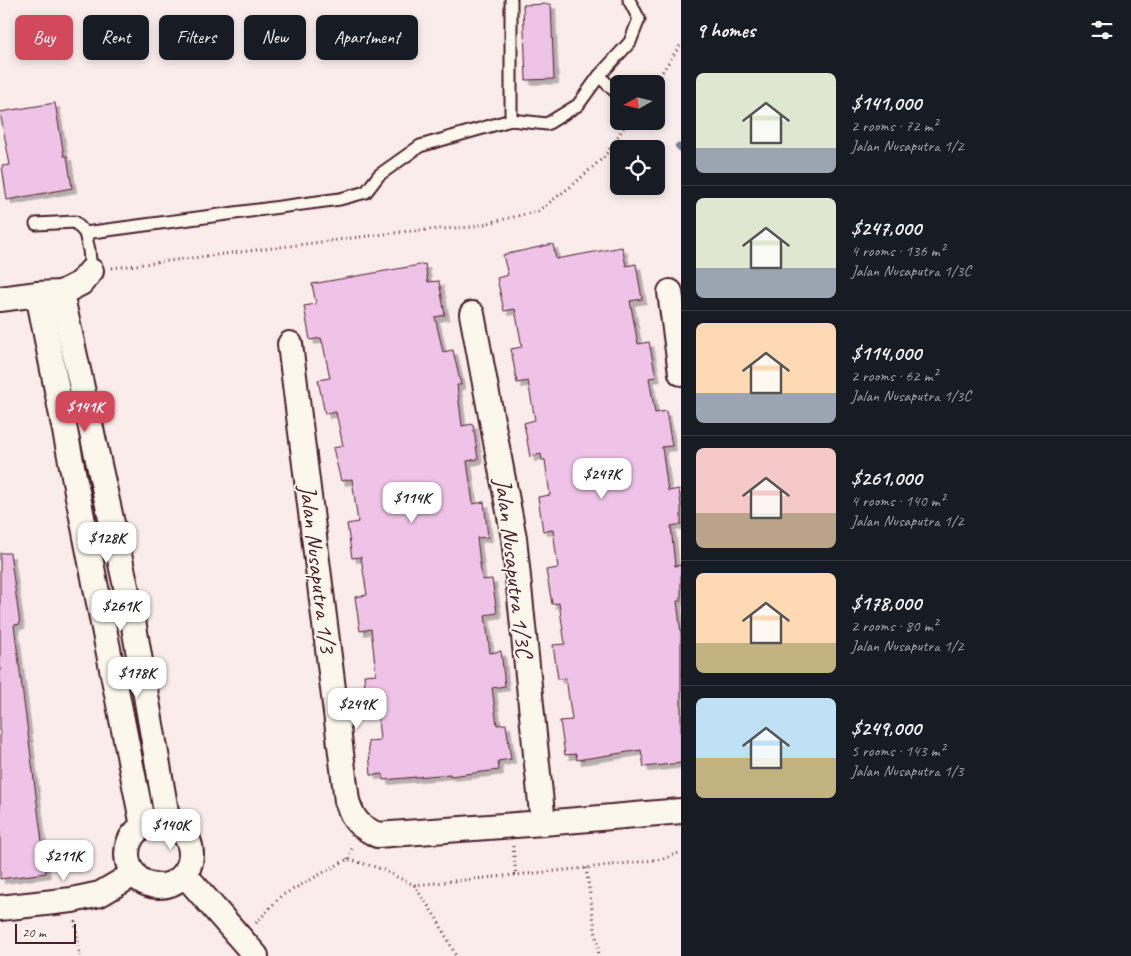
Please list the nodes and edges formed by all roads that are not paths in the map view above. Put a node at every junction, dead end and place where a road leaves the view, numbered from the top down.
1 (511, 0) edge
2 (629, 0) edge
3 (599, 76) junction
4 (610, 86) edge
5 (511, 120) junction
6 (36, 224) dead end
7 (85, 233) junction
8 (91, 271) joint
9 (670, 292) dead end
10 (61, 293) junction
11 (38, 294) junction
12 (0, 299) edge
13 (472, 314) dead end
14 (290, 344) dead end
15 (681, 373) edge
16 (116, 542) junction
17 (88, 549) junction
18 (131, 609) junction
19 (101, 617) junction
20 (681, 811) edge
21 (168, 822) junction
22 (543, 823) junction
23 (143, 826) junction
24 (134, 874) junction
25 (185, 875) junction
26 (0, 908) edge
27 (248, 947) edge

1 - 5 lane
2 - 3 lane
3 - 4 lane
3 - 5 lane
5 - 7 lane
6 - 7 lane
7 - 8 lane
8 - 10 street
9 - 15 street
10 - 11 street
10 - 16 street
11 - 12 street
11 - 17 street
13 - 22 street, Jalan Nusaputra 1/3C
14 - 22 street, Jalan Nusaputra 1/3
16 - 17 street
16 - 18 street
17 - 19 street
18 - 19 street
18 - 21 street
19 - 23 street
20 - 22 street, Jalan Nusaputra 1/3
21 - 23 street
21 - 25 street
23 - 24 street
24 - 25 street
24 - 26 street
25 - 27 street

